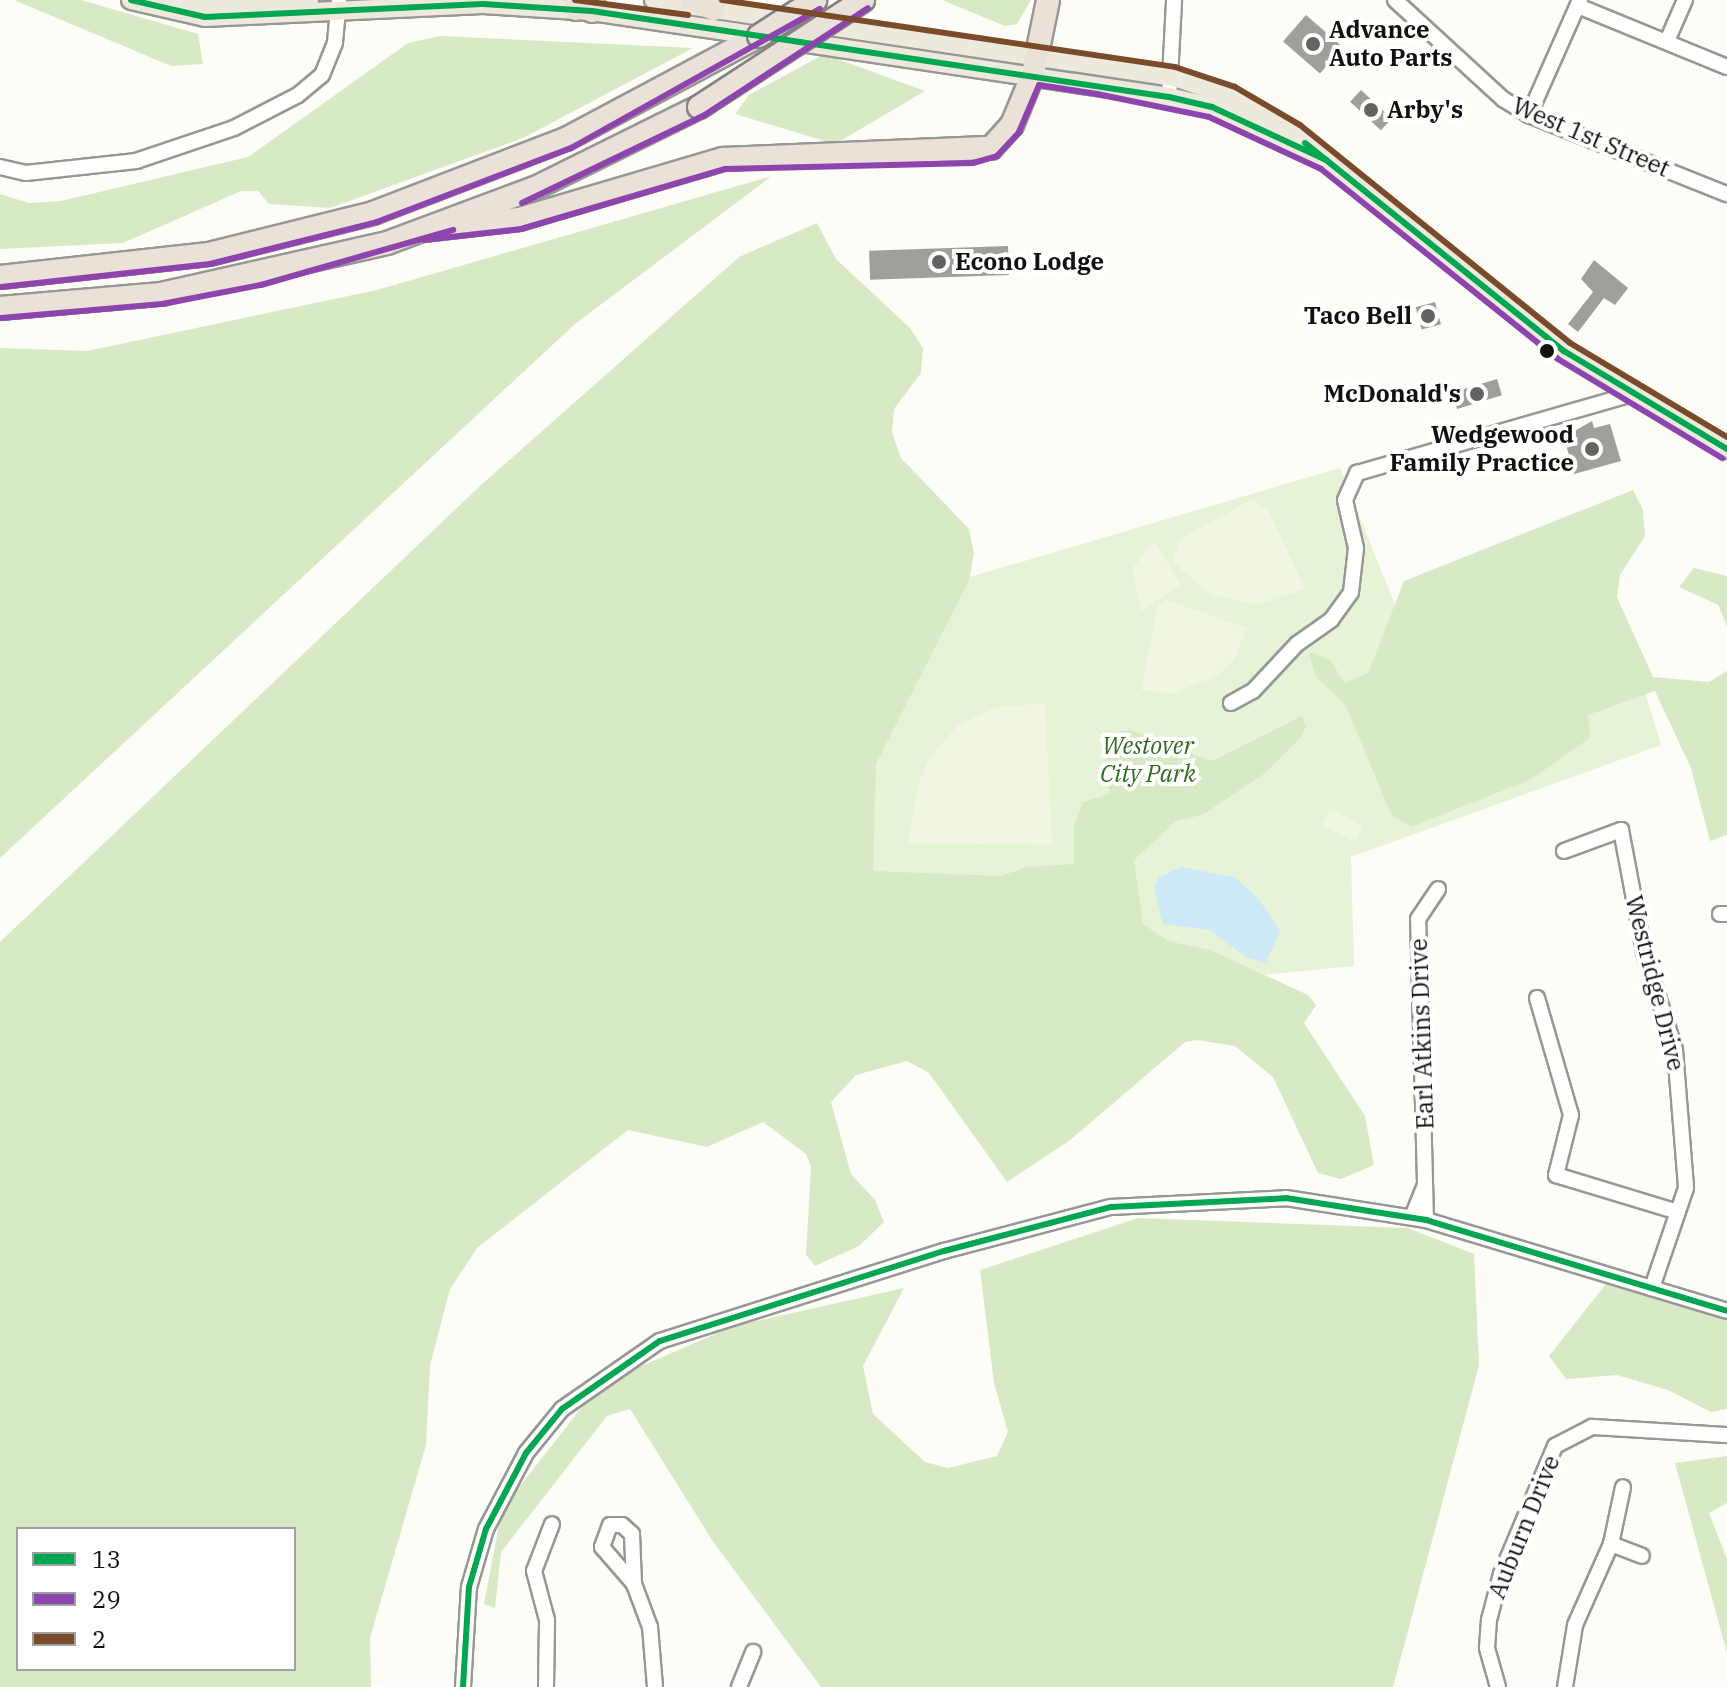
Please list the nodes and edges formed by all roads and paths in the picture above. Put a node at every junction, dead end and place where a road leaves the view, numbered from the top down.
1 (131, 0) edge
2 (172, 0) edge
3 (250, 0) edge
4 (309, 0) edge
5 (654, 0) edge
6 (692, 0) edge
7 (800, 0) edge
8 (815, 0) edge
9 (863, 0) edge
10 (1048, 0) edge
11 (1174, 0) edge
12 (1395, 0) edge
13 (1685, 0) edge
14 (1576, 3) edge
15 (229, 4) junction
16 (584, 5) edge
17 (339, 6) edge
18 (714, 9) junction
19 (759, 36) junction
20 (1667, 41) junction
21 (1034, 66) junction
22 (1727, 67) edge
23 (1174, 77) junction
24 (1169, 97) junction
25 (1529, 115) junction
26 (1326, 160) junction
27 (0, 167) edge
28 (1727, 194) edge
29 (423, 230) junction
30 (0, 277) edge
31 (0, 308) edge
32 (1629, 395) junction
33 (1727, 449) edge
34 (1231, 703) dead end
35 (1564, 851) dead end
36 (1438, 889) dead end
37 (1537, 998) dead end
38 (1678, 1212) junction
39 (1419, 1218) junction
40 (1652, 1288) junction
41 (1727, 1311) edge
42 (1727, 1435) edge
43 (1623, 1487) dead end
44 (552, 1524) dead end
45 (1611, 1544) junction
46 (1642, 1556) dead end
47 (634, 1584) dead end
48 (753, 1652) dead end
49 (463, 1687) edge
50 (546, 1687) edge
51 (655, 1687) edge
52 (739, 1687) edge
53 (1498, 1687) edge
54 (1565, 1687) edge

1 - 17 main road
2 - 15 main road
3 - 15 main road
4 - 15 main road
5 - 18 main road
6 - 18 highway
7 - 19 highway, bridge
8 - 19 highway, bridge
9 - 29 highway, bridge
10 - 21 highway
11 - 23 street
12 - 25 street, West 1st Street
13 - 20 street
14 - 20 street
14 - 25 street
16 - 17 main road
16 - 21 main road
17 - 27 street
18 - 21 main road
19 - 30 highway
20 - 22 street
21 - 23 main road
21 - 24 main road
21 - 29 highway
23 - 24 street
23 - 26 main road
24 - 26 main road
25 - 28 street, West 1st Street
26 - 32 main road
29 - 31 highway
32 - 33 main road
32 - 34 street
35 - 38 street, Westridge Drive
36 - 39 street, Earl Atkins Drive
37 - 38 street
38 - 40 street, Westridge Drive
39 - 40 street
39 - 49 street
40 - 41 street
42 - 53 street, Auburn Drive
43 - 45 street
44 - 50 street
45 - 46 street
45 - 54 street
47 - 51 street
48 - 52 street

